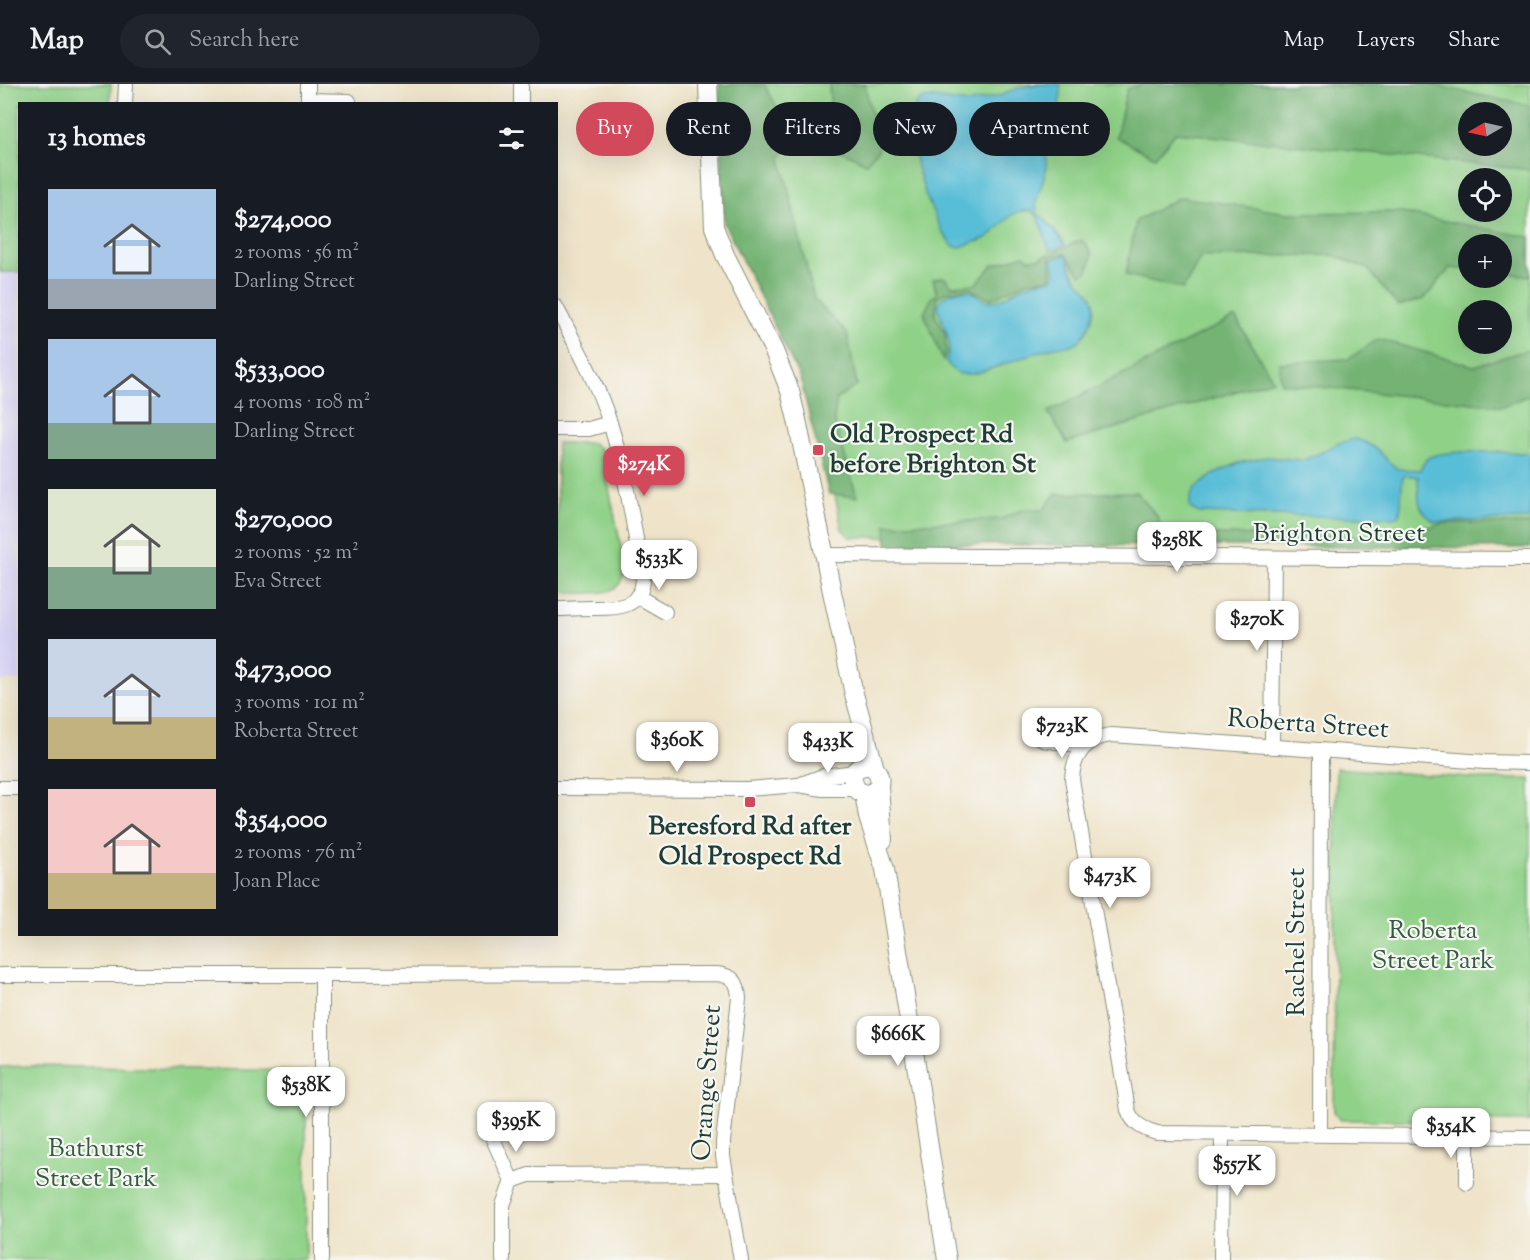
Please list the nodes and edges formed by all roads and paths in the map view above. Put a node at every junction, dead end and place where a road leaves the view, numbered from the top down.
1 (126, 84) edge
2 (308, 84) edge
3 (521, 84) edge
4 (708, 84) edge
5 (350, 100) dead end
6 (125, 102) edge
7 (308, 102) edge
8 (521, 102) edge
9 (558, 311) edge
10 (610, 423) junction
11 (558, 429) edge
12 (825, 555) junction
13 (1274, 558) junction
14 (1530, 559) edge
15 (637, 596) junction
16 (558, 609) edge
17 (665, 612) dead end
18 (1043, 740) dead end
19 (1085, 746) junction
20 (1272, 747) junction
21 (1321, 750) junction
22 (1530, 763) edge
23 (864, 780) junction
24 (0, 788) edge
25 (18, 788) edge
26 (558, 788) edge
27 (0, 975) edge
28 (322, 975) junction
29 (1222, 1134) junction
30 (1320, 1134) junction
31 (1467, 1136) junction
32 (1530, 1137) edge
33 (493, 1139) dead end
34 (726, 1174) junction
35 (512, 1181) junction
36 (1467, 1183) dead end
37 (322, 1260) edge
38 (503, 1260) edge
39 (741, 1260) edge
40 (947, 1260) edge
41 (1221, 1260) edge

1 - 6 street
2 - 7 street
3 - 8 street
4 - 12 main road
5 - 7 street
9 - 10 street
10 - 11 street
10 - 15 street
12 - 13 street, Brighton Street
12 - 23 main road
13 - 14 street, Brighton Street
13 - 20 street
15 - 16 street
15 - 17 street
18 - 19 street
19 - 20 street, Roberta Street
19 - 29 street
20 - 21 street, Roberta Street
21 - 22 street, Roberta Street
21 - 30 street, Rachel Street
23 - 26 street
23 - 40 main road
24 - 25 street
27 - 28 street, Orange Street
28 - 34 street, Orange Street
28 - 37 street
29 - 30 street
29 - 41 street
30 - 31 street
31 - 32 street
31 - 36 street
33 - 35 street
34 - 35 street
34 - 39 street, Orange Street
35 - 38 street

